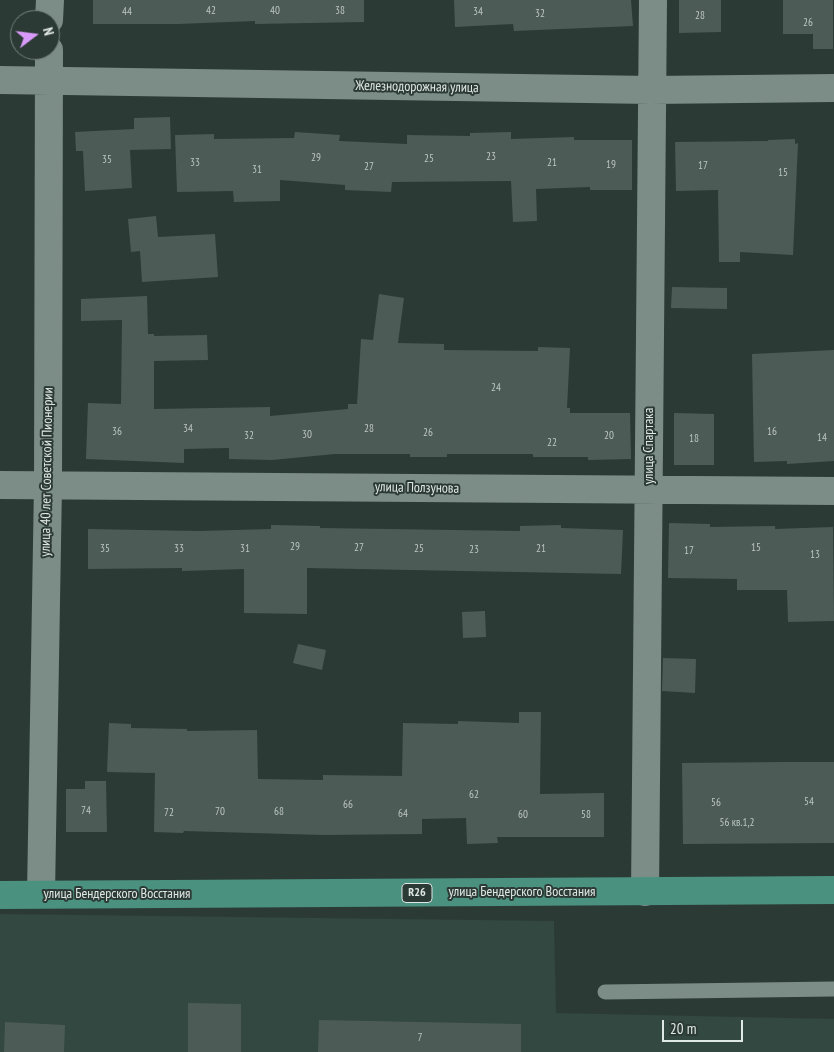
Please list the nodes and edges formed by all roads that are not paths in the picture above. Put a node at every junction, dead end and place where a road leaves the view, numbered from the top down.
1 (653, 0) edge
2 (49, 60) edge
3 (0, 80) edge
4 (49, 82) junction
5 (834, 88) edge
6 (651, 90) junction
7 (0, 485) edge
8 (48, 485) junction
9 (649, 491) junction
10 (834, 491) edge
11 (834, 890) edge
12 (645, 892) junction
13 (40, 894) junction
14 (0, 895) edge
15 (834, 989) edge
16 (605, 992) dead end

1 - 6 street, улица Спартака
2 - 4 street, улица 40 лет Советской Пионерии
3 - 4 street, Железнодорожная улица
4 - 6 street, Железнодорожная улица
4 - 8 street, улица 40 лет Советской Пионерии
5 - 6 street, Железнодорожная улица
6 - 9 street, улица Спартака
7 - 8 street, улица Ползунова
8 - 9 street, улица Ползунова
8 - 13 street, улица 40 лет Советской Пионерии
9 - 10 street, улица Ползунова
9 - 12 street, улица Спартака
11 - 12 main road, улица Бендерского Восстания / R26
12 - 13 main road, улица Бендерского Восстания / R26
13 - 14 main road, улица Бендерского Восстания / R26
15 - 16 lane

